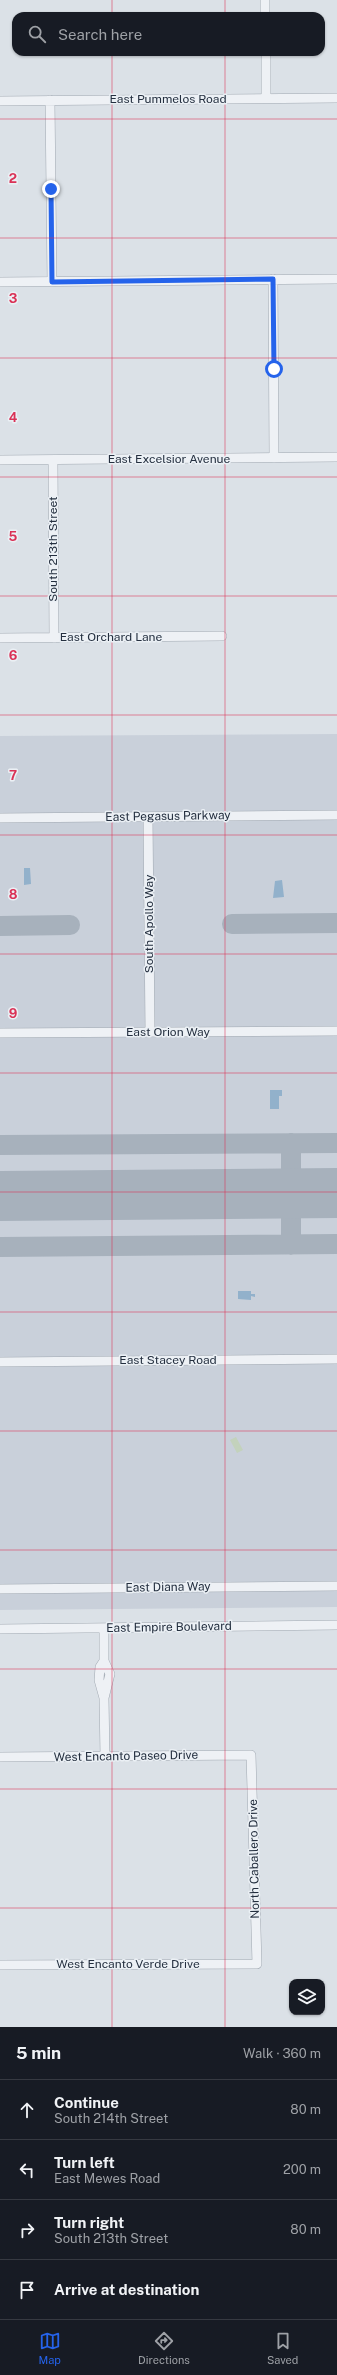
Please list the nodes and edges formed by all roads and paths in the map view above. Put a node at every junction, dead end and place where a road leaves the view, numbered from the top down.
1 (265, 0) edge
2 (265, 12) edge
3 (266, 56) edge
4 (266, 98) junction
5 (337, 98) edge
6 (0, 100) edge
7 (50, 100) junction
8 (273, 279) junction
9 (337, 279) edge
10 (0, 282) edge
11 (52, 282) junction
12 (337, 457) edge
13 (274, 458) junction
14 (0, 460) edge
15 (53, 460) junction
16 (222, 636) dead end
17 (0, 638) edge
18 (54, 638) junction
19 (337, 815) edge
20 (148, 817) junction
21 (0, 818) edge
22 (337, 1031) edge
23 (150, 1032) junction
24 (0, 1033) edge
25 (337, 1359) edge
26 (0, 1362) edge
27 (337, 1586) edge
28 (0, 1588) edge
29 (337, 1625) edge
30 (104, 1628) junction
31 (0, 1629) edge
32 (104, 1661) junction
33 (99, 1680) junction
34 (109, 1680) junction
35 (104, 1698) junction
36 (251, 1755) joint
37 (0, 1757) edge
38 (105, 1757) junction
39 (257, 1964) joint
40 (0, 1965) edge

1 - 2 street
3 - 4 street
4 - 5 street, East Pummelos Road
4 - 7 street, East Pummelos Road
6 - 7 street, East Pummelos Road
7 - 11 street
8 - 9 street
8 - 11 street
8 - 13 street
10 - 11 street
12 - 13 street, East Excelsior Avenue
13 - 15 street, East Excelsior Avenue
14 - 15 street, East Excelsior Avenue
15 - 18 street, South 213th Street
16 - 18 street, East Orchard Lane
17 - 18 street, East Orchard Lane
19 - 20 street, East Pegasus Parkway
20 - 21 street, East Pegasus Parkway
20 - 23 street, South Apollo Way
22 - 23 street, East Orion Way
23 - 24 street, East Orion Way
25 - 26 street, East Stacey Road
27 - 28 street, East Diana Way
29 - 30 street, East Empire Boulevard
30 - 31 street, East Empire Boulevard
30 - 32 street
32 - 33 street
32 - 34 street
33 - 34 street
33 - 35 street
34 - 35 street
35 - 38 street
36 - 38 street, West Encanto Paseo Drive
36 - 39 street, North Caballero Drive
37 - 38 street, West Encanto Paseo Drive
39 - 40 street, West Encanto Verde Drive

